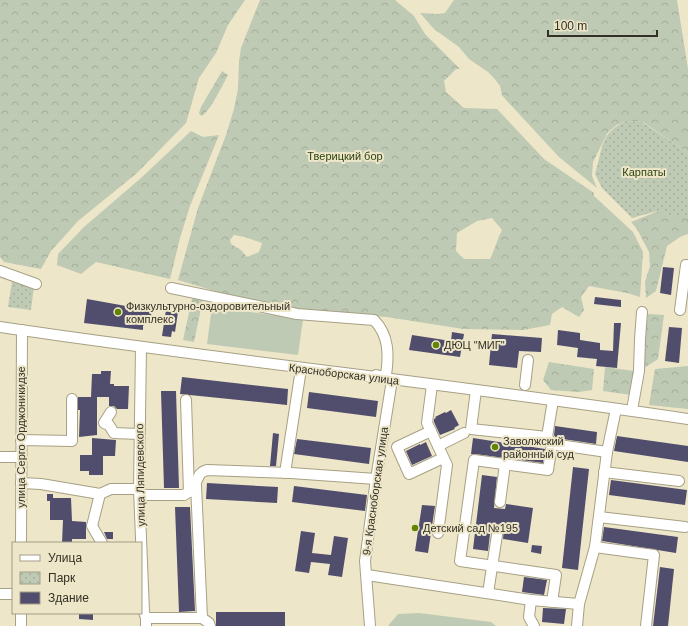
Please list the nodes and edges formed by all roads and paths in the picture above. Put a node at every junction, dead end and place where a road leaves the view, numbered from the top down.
1 (688, 265) edge
2 (0, 271) edge
3 (36, 284) dead end
4 (171, 288) dead end
5 (680, 310) dead end
6 (642, 312) dead end
7 (0, 327) edge
8 (22, 330) junction
9 (141, 347) junction
10 (528, 360) dead end
11 (301, 369) junction
12 (345, 374) junction
13 (392, 380) junction
14 (432, 385) junction
15 (524, 385) dead end
16 (476, 390) junction
17 (72, 399) dead end
18 (186, 400) dead end
19 (553, 400) junction
20 (616, 408) junction
21 (632, 410) junction
22 (111, 412) dead end
23 (688, 419) edge
24 (431, 431) junction
25 (139, 434) junction
26 (466, 435) junction
27 (21, 440) junction
28 (549, 440) junction
29 (438, 446) junction
30 (607, 452) junction
31 (0, 457) edge
32 (21, 457) junction
33 (443, 458) junction
34 (505, 464) junction
35 (285, 472) junction
36 (604, 472) junction
37 (376, 480) junction
38 (679, 481) dead end
39 (21, 483) junction
40 (192, 489) junction
41 (140, 492) junction
42 (100, 494) junction
43 (500, 502) dead end
44 (598, 517) junction
45 (685, 527) dead end
46 (438, 533) dead end
47 (497, 535) dead end
48 (21, 542) edge
49 (101, 542) edge
50 (142, 542) edge
51 (595, 547) junction
52 (142, 554) edge
53 (492, 566) junction
54 (367, 575) junction
55 (488, 593) junction
56 (0, 594) edge
57 (12, 594) edge
58 (531, 600) junction
59 (552, 602) junction
60 (579, 604) junction
61 (21, 614) edge
62 (144, 616) edge
63 (202, 618) junction
64 (21, 626) edge
65 (210, 626) edge
66 (370, 626) edge
67 (534, 626) edge
68 (577, 626) edge
69 (646, 626) edge

1 - 5 street
2 - 3 street
4 - 12 street
6 - 21 street
7 - 8 street, Красноборская улица
8 - 9 street, Красноборская улица
8 - 27 street, улица Серго Орджоникидзе
9 - 11 street, Красноборская улица
9 - 25 street, улица Ляпидевского
10 - 15 street
11 - 12 street, Красноборская улица
11 - 35 street
12 - 13 street, Красноборская улица
13 - 14 street, Красноборская улица
13 - 37 street, 9-я Красноборская улица
14 - 16 street, Красноборская улица
14 - 24 street
16 - 19 street, Красноборская улица
16 - 26 street
17 - 27 street
18 - 40 street
19 - 20 street, Красноборская улица
19 - 28 street
20 - 21 street, Красноборская улица
20 - 30 street
21 - 23 street, Красноборская улица
22 - 25 street
24 - 29 street
24 - 33 street
25 - 41 street, улица Ляпидевского
26 - 28 street
26 - 29 street
27 - 32 street, улица Серго Орджоникидзе
28 - 30 street
28 - 34 street
29 - 33 street
30 - 36 street
31 - 32 street
32 - 39 street, улица Серго Орджоникидзе
33 - 46 street
34 - 43 street
34 - 53 street
35 - 37 street
35 - 40 street
36 - 38 street
36 - 44 street
37 - 54 street, 9-я Красноборская улица
39 - 42 street
39 - 48 street, улица Серго Орджоникидзе
40 - 41 street
40 - 63 street
41 - 42 street
41 - 50 street, улица Ляпидевского
42 - 49 street
44 - 45 street
44 - 51 street
47 - 53 street
51 - 60 street
51 - 69 street
52 - 62 street, улица Ляпидевского
53 - 55 street
53 - 59 street
54 - 55 street
54 - 66 street, 9-я Красноборская улица
55 - 58 street
56 - 57 street
58 - 59 street
58 - 67 street
59 - 60 street
60 - 68 street
61 - 64 street
62 - 63 street
63 - 65 street

